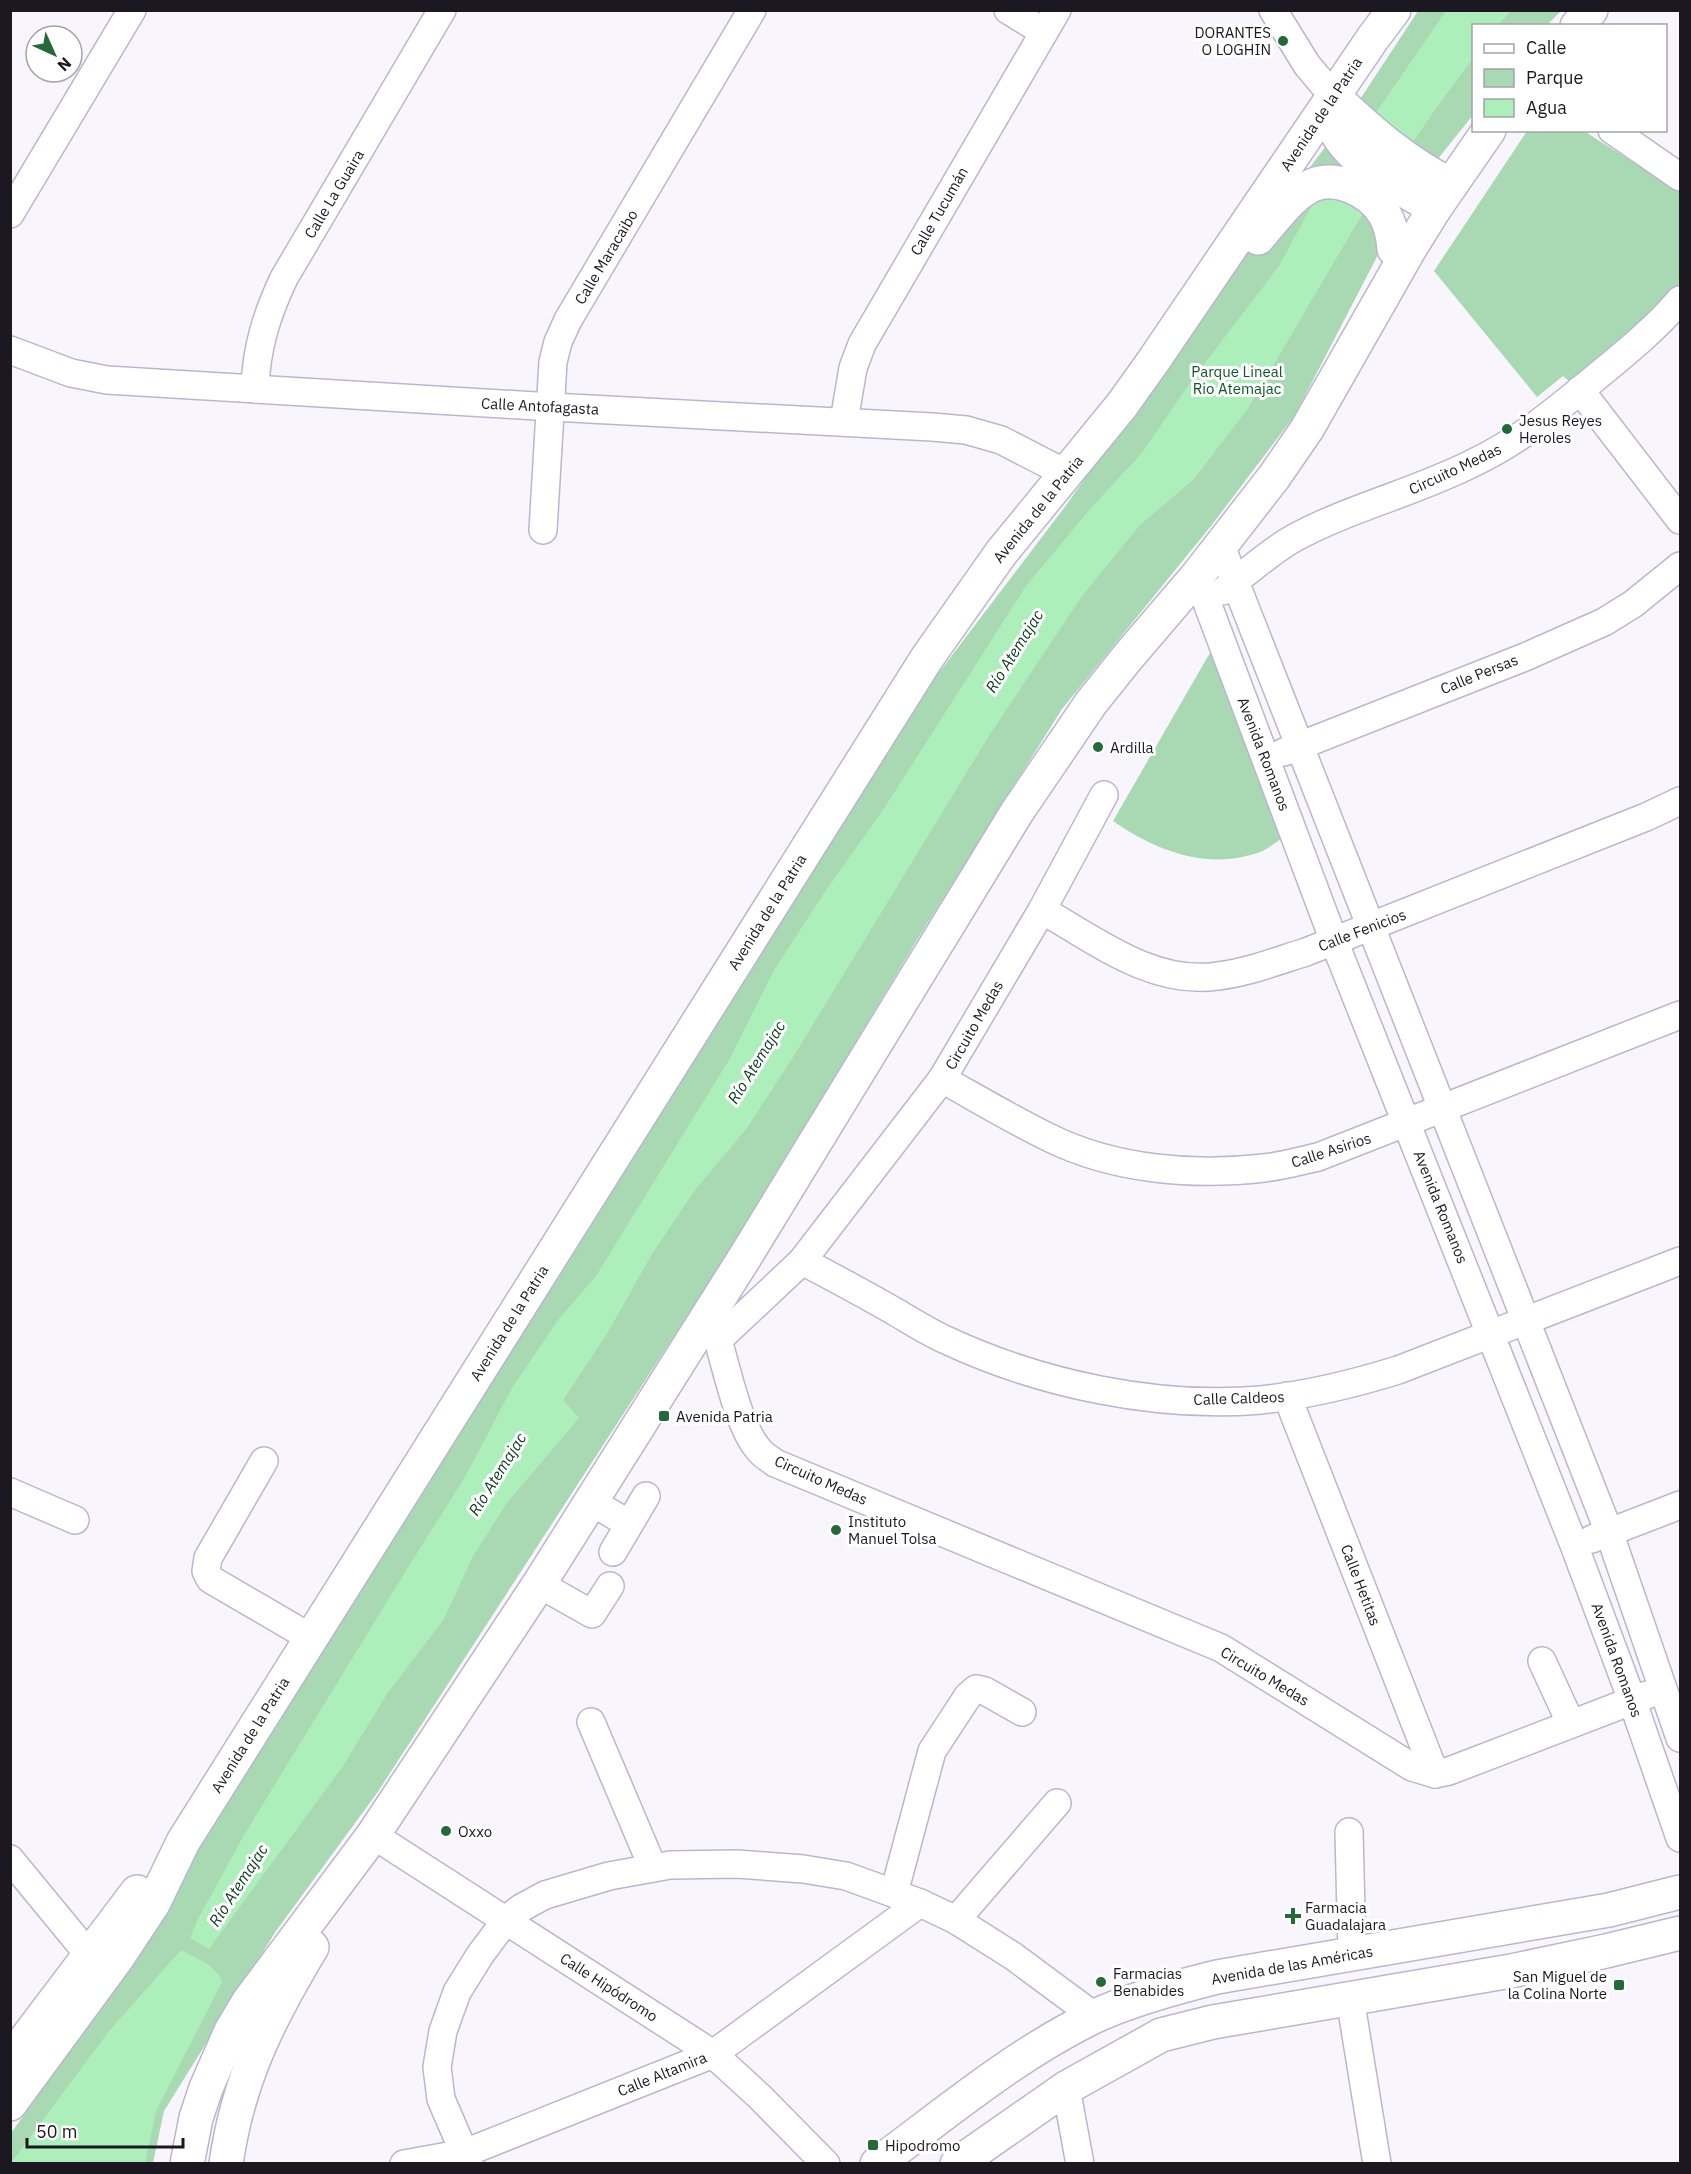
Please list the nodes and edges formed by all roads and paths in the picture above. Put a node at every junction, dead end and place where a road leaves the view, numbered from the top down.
1 (132, 10) edge
2 (442, 10) edge
3 (752, 10) edge
4 (1008, 10) edge
5 (1273, 10) edge
6 (1394, 10) edge
7 (1591, 10) edge
8 (1051, 21) edge
9 (1579, 24) edge
10 (1339, 112) junction
11 (1487, 132) edge
12 (1615, 132) edge
13 (1680, 177) edge
14 (1431, 190) junction
15 (10, 214) edge
16 (1394, 249) junction
17 (1680, 300) edge
18 (1188, 312) junction
19 (10, 350) edge
20 (255, 389) junction
21 (1580, 390) junction
22 (1328, 394) junction
23 (552, 407) junction
24 (844, 421) junction
25 (1065, 473) junction
26 (1680, 520) edge
27 (543, 530) dead end
28 (1221, 546) junction
29 (1680, 566) edge
30 (1236, 581) junction
31 (1202, 589) junction
32 (1300, 746) junction
33 (1266, 759) junction
34 (1104, 795) dead end
35 (1680, 801) edge
36 (1042, 910) junction
37 (1371, 926) junction
38 (1334, 941) junction
39 (1680, 1015) edge
40 (942, 1079) junction
41 (1443, 1110) junction
42 (1407, 1123) junction
43 (802, 1261) junction
44 (1680, 1261) edge
45 (1526, 1320) junction
46 (1491, 1334) junction
47 (705, 1341) junction
48 (1287, 1396) junction
49 (264, 1461) dead end
50 (10, 1492) edge
51 (646, 1496) dead end
52 (590, 1501) junction
53 (1680, 1505) edge
54 (75, 1520) dead end
55 (629, 1524) junction
56 (1609, 1532) junction
57 (1574, 1545) junction
58 (613, 1552) dead end
59 (539, 1584) junction
60 (610, 1586) dead end
61 (311, 1638) junction
62 (1542, 1661) dead end
63 (1672, 1686) edge
64 (1632, 1700) junction
65 (1022, 1712) dead end
66 (591, 1722) dead end
67 (1571, 1724) junction
68 (1680, 1738) edge
69 (1435, 1774) junction
70 (1057, 1803) dead end
71 (1349, 1832) dead end
72 (373, 1834) junction
73 (1680, 1838) edge
74 (183, 1842) junction
75 (10, 1860) edge
76 (652, 1868) junction
77 (1680, 1892) edge
78 (894, 1893) junction
79 (920, 1903) junction
80 (506, 1920) junction
81 (956, 1920) junction
82 (1680, 1933) edge
83 (1352, 1954) junction
84 (89, 1955) junction
85 (1350, 1998) junction
86 (1094, 2016) junction
87 (713, 2054) junction
88 (10, 2060) edge
89 (1066, 2088) junction
90 (10, 2104) edge
91 (467, 2158) edge
92 (187, 2163) edge
93 (226, 2163) edge
94 (404, 2163) edge
95 (826, 2163) edge
96 (877, 2163) edge
97 (957, 2163) edge
98 (1080, 2163) edge
99 (1377, 2163) edge

1 - 15 street
2 - 20 street, Calle La Guaira
3 - 23 street, Calle Maracaibo
4 - 8 street
5 - 10 street
6 - 10 main road, Avenida de la Patria
7 - 9 main road
8 - 24 street, Calle Tucumán
10 - 14 main road
10 - 18 main road, Avenida de la Patria
11 - 14 main road
12 - 13 street
14 - 16 main road
14 - 22 main road
16 - 18 main road
16 - 22 main road
17 - 21 street, Circuito Medas
18 - 25 main road, Avenida de la Patria
19 - 20 street, Calle Antofagasta
20 - 23 street, Calle Antofagasta
21 - 26 street
21 - 30 street, Circuito Medas
22 - 28 main road
23 - 24 street, Calle Antofagasta
23 - 27 street, Calle Maracaibo
24 - 25 street, Calle Antofagasta
25 - 61 main road, Avenida de la Patria
28 - 30 street
28 - 31 main road
29 - 32 street, Calle Persas
30 - 31 street, Circuito Medas
30 - 32 street
31 - 33 street, Avenida Romanos
31 - 47 main road
32 - 33 street, Calle Persas
32 - 37 street
33 - 38 street, Avenida Romanos
34 - 36 street, Circuito Medas
35 - 37 street, Calle Fenicios
36 - 38 street, Calle Fenicios
36 - 40 street, Circuito Medas
37 - 38 street, Calle Fenicios
37 - 41 street
38 - 42 street, Avenida Romanos
39 - 41 street, Calle Asirios
40 - 42 street, Calle Asirios
40 - 43 street, Circuito Medas
41 - 42 street, Calle Asirios
41 - 45 street
42 - 46 street, Avenida Romanos
43 - 47 street, Circuito Medas
43 - 48 street, Calle Caldeos
44 - 45 street, Calle Caldeos
45 - 46 street, Calle Caldeos
45 - 56 street
46 - 48 street, Calle Caldeos
46 - 57 street, Avenida Romanos
47 - 52 main road
47 - 69 street, Circuito Medas
48 - 69 street, Calle Hetitas
49 - 61 street
50 - 54 street
51 - 55 street
52 - 55 street
52 - 59 main road
53 - 56 street
55 - 58 street
56 - 57 street
56 - 63 street
57 - 64 street, Avenida Romanos
59 - 60 street
59 - 72 main road
61 - 74 main road, Avenida de la Patria
62 - 67 street
63 - 64 street
63 - 68 street
64 - 67 street
64 - 73 street, Avenida Romanos
65 - 78 street
66 - 76 street
67 - 69 street
70 - 81 street
71 - 83 street
72 - 80 street, Calle Hipódromo
72 - 92 main road
72 - 93 main road
74 - 84 main road, Avenida de la Patria
74 - 90 main road, Avenida de la Patria
75 - 84 street
76 - 78 street
76 - 80 street
77 - 83 main road, Avenida de las Américas
78 - 79 street
79 - 81 street
79 - 87 street, Calle Altamira
80 - 87 street, Calle Hipódromo
80 - 91 street
81 - 86 street
82 - 85 main road
83 - 86 main road, Avenida de las Américas
84 - 88 main road, Avenida de la Patria
85 - 89 main road
85 - 99 street
86 - 96 main road, Avenida de las Américas
87 - 91 street, Calle Altamira
87 - 95 street, Calle Hipódromo
89 - 97 main road
89 - 98 street
91 - 94 street, Calle Altamira

